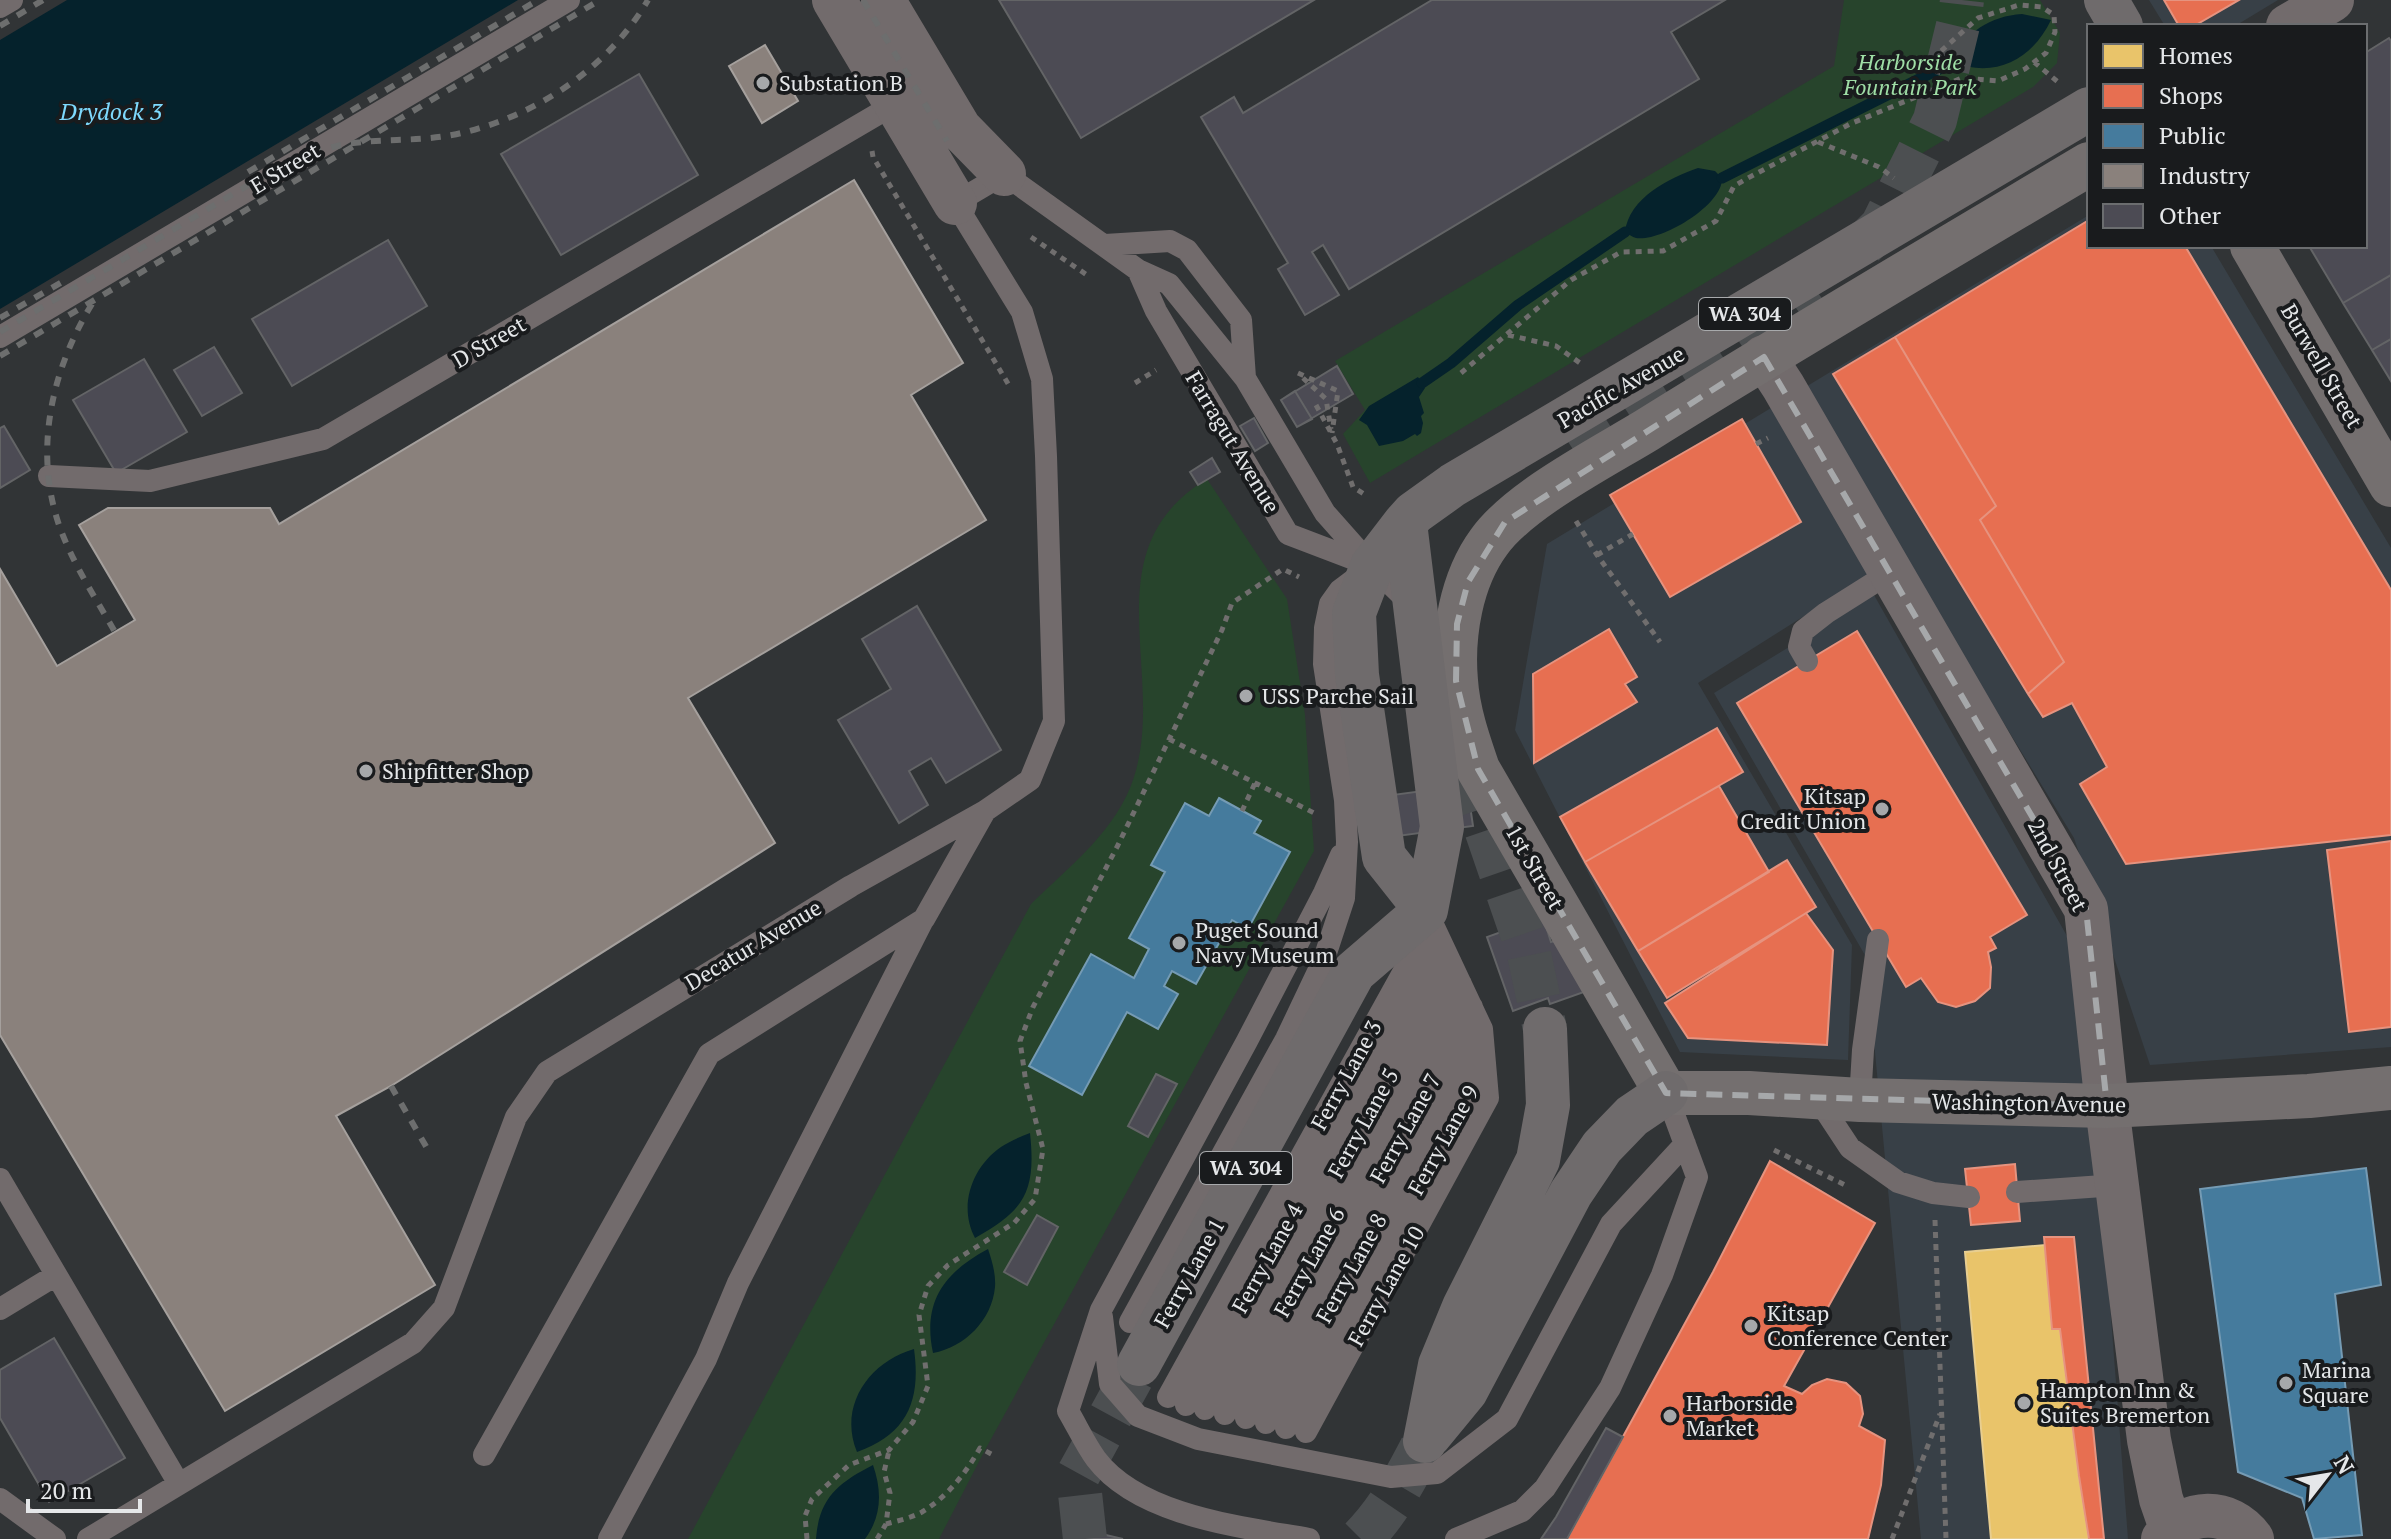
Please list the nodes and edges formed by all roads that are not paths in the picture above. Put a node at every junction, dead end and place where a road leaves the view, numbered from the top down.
1 (12, 0) edge
2 (569, 0) edge
3 (834, 0) edge
4 (883, 0) edge
5 (2106, 0) edge
6 (2332, 0) edge
7 (0, 7) edge
8 (2120, 24) edge
9 (2291, 24) edge
10 (2073, 95) edge
11 (883, 111) junction
12 (2087, 165) edge
13 (1004, 174) junction
14 (955, 203) junction
15 (1105, 245) junction
16 (2253, 248) edge
17 (1138, 270) junction
18 (0, 337) edge
19 (1764, 357) junction
20 (1245, 378) junction
21 (49, 476) dead end
22 (2391, 485) edge
23 (1891, 572) junction
24 (1394, 587) junction
25 (1457, 624) junction
26 (1807, 661) dead end
27 (985, 811) junction
28 (1347, 842) junction
29 (924, 919) junction
30 (1429, 935) junction
31 (1878, 940) dead end
32 (1461, 984) junction
33 (1472, 1007) junction
34 (1482, 1029) junction
35 (1545, 1029) tunnel mouth
36 (1485, 1063) junction
37 (2391, 1088) edge
38 (1666, 1093) junction
39 (1817, 1098) junction
40 (1860, 1100) junction
41 (2107, 1106) junction
42 (1685, 1144) junction
43 (0, 1179) edge
44 (2117, 1185) junction
45 (2017, 1192) dead end
46 (1969, 1197) dead end
47 (56, 1275) junction
48 (0, 1309) edge
49 (1101, 1310) junction
50 (1130, 1322) dead end
51 (1218, 1407) junction
52 (484, 1455) dead end
53 (179, 1484) junction
54 (0, 1499) edge
55 (2179, 1527) edge
56 (55, 1539) edge
57 (88, 1539) edge
58 (609, 1539) edge
59 (1309, 1539) edge
60 (1456, 1539) edge
61 (2252, 1539) edge

1 - 7 lane
2 - 18 lane, E Street
3 - 11 street
4 - 13 street, Farragut Avenue
5 - 8 highway
6 - 9 street
10 - 24 highway, Pacific Avenue / WA 304
11 - 14 street
11 - 21 lane, D Street
12 - 19 main road
13 - 14 lane
13 - 15 lane, Farragut Avenue
14 - 27 lane, Decatur Avenue
15 - 17 lane, Farragut Avenue
15 - 20 lane
16 - 22 main road, Burwell Street
17 - 20 lane, Farragut Avenue
17 - 24 lane, Farragut Avenue
19 - 23 street, 2nd Street
19 - 25 main road
20 - 24 lane, Farragut Avenue
23 - 26 lane
23 - 41 street, 2nd Street
24 - 25 lane, Farragut Avenue
24 - 28 lane
24 - 30 highway
24 - 30 highway
25 - 38 main road, 1st Street
27 - 29 lane
27 - 53 lane, Decatur Avenue
28 - 49 lane
28 - 50 lane
29 - 52 lane
29 - 58 lane
30 - 32 lane
30 - 51 lane, WA 304
30 - 51 lane, Ferry Lane 3 / WA 304
30 - 51 lane, Ferry Lane 5 / WA 304
30 - 51 highway, Ferry Lane 1 / WA 304
31 - 40 lane
32 - 33 lane
32 - 51 lane, Ferry Lane 6
33 - 34 lane
33 - 51 lane, Ferry Lane 7
34 - 36 lane
34 - 51 lane, Ferry Lane 8
35 - 38 highway
36 - 51 lane, Ferry Lane 9
36 - 51 lane, Ferry Lane 10
37 - 41 main road, Washington Avenue
38 - 39 main road, Washington Avenue
38 - 42 lane
39 - 40 main road, Washington Avenue
39 - 46 lane
40 - 41 main road, Washington Avenue
41 - 44 street, 2nd Street
42 - 49 lane
42 - 60 lane
43 - 47 lane
44 - 45 lane
44 - 55 street, 2nd Street
47 - 48 lane
47 - 53 lane
49 - 59 lane
53 - 57 lane, Decatur Avenue
54 - 56 lane
55 - 61 street, 2nd Street

